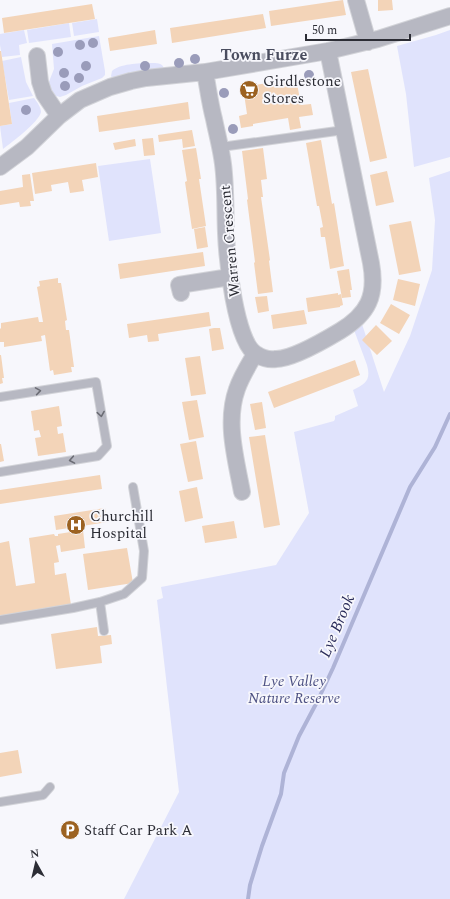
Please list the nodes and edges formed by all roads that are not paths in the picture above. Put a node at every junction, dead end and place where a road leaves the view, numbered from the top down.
1 (356, 0) edge
2 (450, 16) edge
3 (368, 42) junction
4 (328, 51) junction
5 (37, 56) dead end
6 (205, 72) junction
7 (59, 116) junction
8 (344, 130) junction
9 (221, 147) junction
10 (0, 167) edge
11 (230, 277) junction
12 (181, 293) dead end
13 (255, 354) junction
14 (0, 397) edge
15 (0, 472) edge
16 (133, 488) dead end
17 (242, 492) dead end
18 (100, 602) junction
19 (0, 620) edge
20 (104, 631) dead end
21 (50, 787) dead end
22 (0, 802) edge

1 - 3 street
2 - 3 street
3 - 4 street
4 - 6 street
4 - 8 street
5 - 7 street
6 - 7 street
6 - 9 street, Warren Crescent
7 - 10 street
8 - 9 lane
8 - 13 street
9 - 11 street, Warren Crescent
11 - 12 street
11 - 13 street, Warren Crescent
13 - 17 street
14 -> 15 lane
16 - 18 lane
18 - 19 lane
18 - 20 lane
21 - 22 lane

